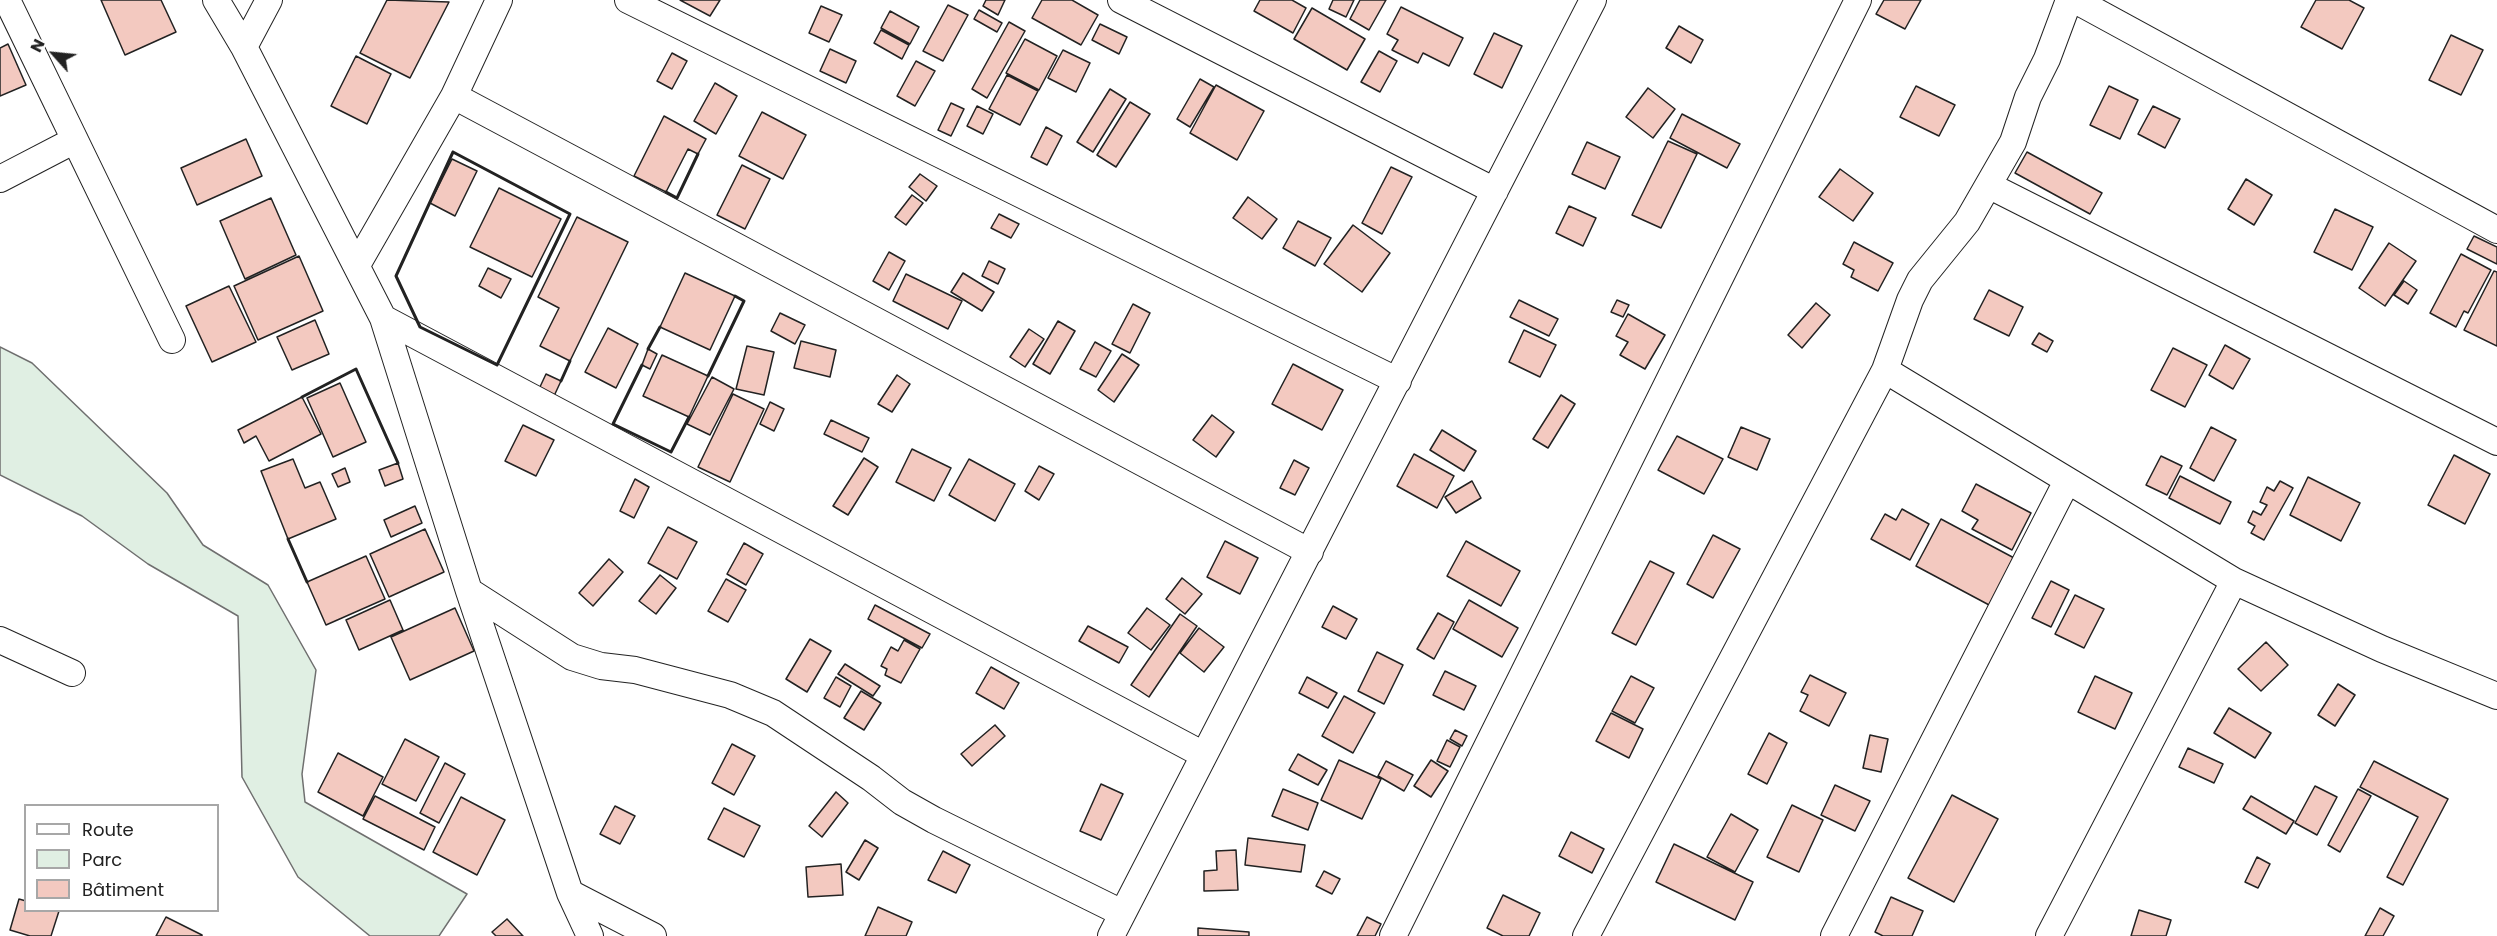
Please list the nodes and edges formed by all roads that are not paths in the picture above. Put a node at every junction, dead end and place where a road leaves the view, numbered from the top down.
1 (7, 0) edge
2 (216, 0) edge
3 (269, 0) edge
4 (499, 0) edge
5 (628, 0) edge
6 (1121, 0) edge
7 (1593, 0) edge
8 (1858, 0) edge
9 (2069, 0) edge
10 (2075, 0) edge
11 (244, 47) junction
12 (454, 96) junction
13 (75, 140) junction
14 (0, 179) edge
15 (1990, 186) junction
16 (1495, 191) junction
17 (2497, 230) edge
18 (357, 265) junction
19 (383, 318) junction
20 (172, 340) dead end
21 (1885, 370) junction
22 (1398, 381) junction
23 (2497, 442) edge
24 (2067, 481) junction
25 (1310, 552) junction
26 (2234, 581) junction
27 (469, 591) junction
28 (0, 640) edge
29 (72, 673) dead end
30 (2497, 696) edge
31 (1202, 754) junction
32 (570, 893) junction
33 (1122, 913) junction
34 (590, 936) edge
35 (654, 936) edge
36 (1111, 936) edge
37 (1393, 936) edge
38 (1586, 936) edge
39 (1834, 936) edge
40 (2049, 936) edge

1 - 13 street
2 - 11 street
3 - 11 street
4 - 12 street
5 - 22 street
6 - 16 street
7 - 16 street
8 - 37 street
9 - 15 street
10 - 17 street
11 - 18 street
12 - 18 street
12 - 25 street
13 - 14 street
13 - 20 street
15 - 21 street
15 - 23 street
16 - 22 street
18 - 19 street
19 - 27 street
19 - 31 street
21 - 24 street
21 - 38 street
22 - 25 street
24 - 26 street
24 - 39 street
25 - 31 street
26 - 30 street
26 - 40 street
27 - 32 street
27 - 33 street
28 - 29 street
31 - 33 street
32 - 34 street
32 - 35 street
33 - 36 street

